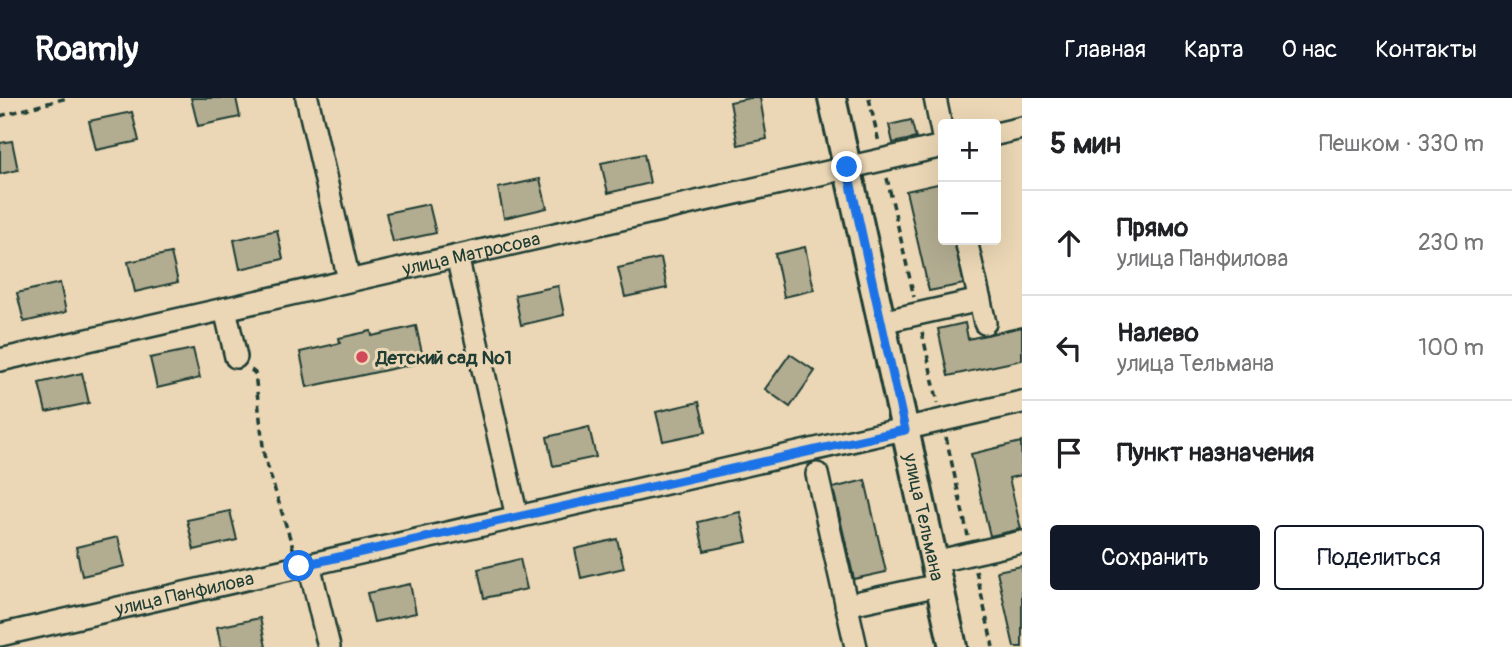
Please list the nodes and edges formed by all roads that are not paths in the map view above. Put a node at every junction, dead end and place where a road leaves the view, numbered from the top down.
1 (307, 98) edge
2 (832, 98) edge
3 (934, 98) edge
4 (939, 119) edge
5 (1022, 128) edge
6 (1001, 133) edge
7 (938, 147) edge
8 (847, 167) junction
9 (967, 245) edge
10 (457, 256) junction
11 (349, 281) junction
12 (980, 300) junction
13 (225, 309) junction
14 (881, 322) junction
15 (985, 323) dead end
16 (236, 356) road end
17 (0, 360) edge
18 (1021, 407) edge
19 (905, 430) junction
20 (817, 474) dead end
21 (517, 517) junction
22 (1022, 542) edge
23 (304, 565) junction
24 (937, 573) junction
25 (846, 605) junction
26 (0, 635) edge
27 (329, 647) edge
28 (856, 647) edge
29 (953, 647) edge

1 - 11 street
2 - 8 main road, улица Тельмана
3 - 4 street
5 - 6 street
7 - 8 street, улица Матросова
8 - 10 street, улица Матросова
8 - 14 main road, улица Тельмана
9 - 12 street
10 - 11 street, улица Матросова
10 - 21 street
11 - 13 street, улица Матросова
12 - 14 street
12 - 15 street
13 - 16 street
13 - 17 street, улица Матросова
14 - 19 main road, улица Тельмана
18 - 19 street, улица Панфилова
19 - 21 street, улица Панфилова
19 - 24 main road, улица Тельмана
20 - 25 street
21 - 23 street, улица Панфилова
22 - 24 street
23 - 26 street, улица Панфилова
23 - 27 street
24 - 25 street
24 - 29 main road, улица Тельмана
25 - 28 street

